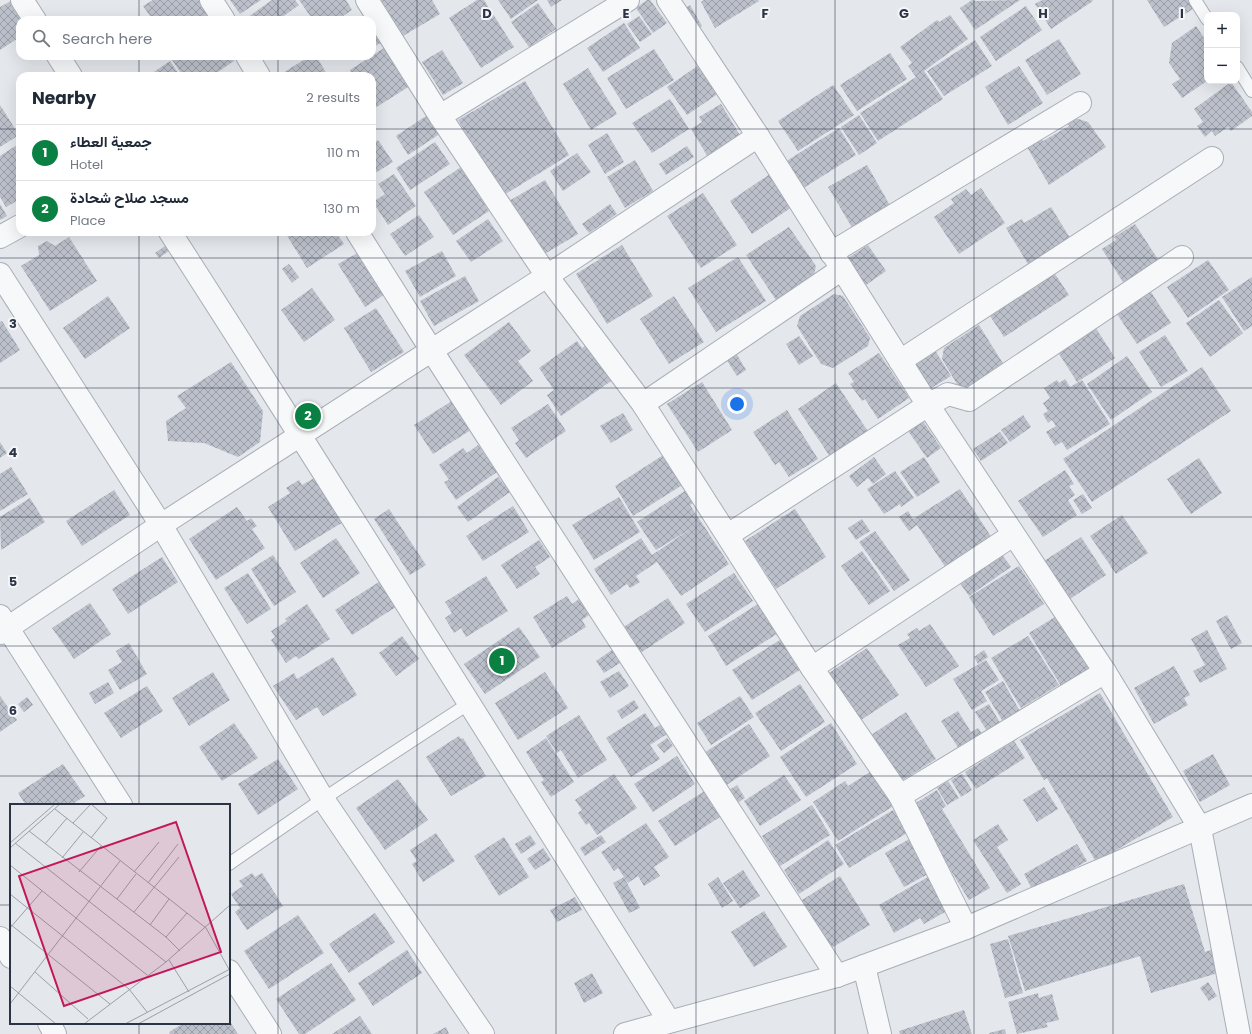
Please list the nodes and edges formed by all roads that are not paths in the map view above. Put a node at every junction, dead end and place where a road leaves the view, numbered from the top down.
1 (22, 0) edge
2 (211, 0) edge
3 (367, 0) edge
4 (628, 0) edge
5 (668, 0) edge
6 (1195, 0) edge
7 (1204, 14) edge
8 (32, 16) edge
9 (221, 16) edge
10 (61, 60) edge
11 (249, 60) edge
12 (68, 72) edge
13 (257, 72) edge
14 (1240, 72) edge
15 (1252, 91) edge
16 (1080, 103) dead end
17 (440, 116) junction
18 (758, 136) junction
19 (1212, 158) dead end
20 (16, 228) edge
21 (173, 236) edge
22 (360, 236) edge
23 (0, 237) edge
24 (1182, 257) dead end
25 (837, 261) junction
26 (0, 274) edge
27 (547, 276) junction
28 (432, 351) junction
29 (900, 361) junction
30 (643, 404) junction
31 (928, 405) junction
32 (301, 435) junction
33 (161, 525) junction
34 (1013, 534) junction
35 (728, 535) junction
36 (2, 626) edge
37 (812, 668) junction
38 (1106, 672) junction
39 (468, 704) junction
40 (900, 796) junction
41 (324, 799) junction
42 (120, 804) edge
43 (1252, 805) edge
44 (1200, 828) junction
45 (230, 863) edge
46 (966, 928) junction
47 (0, 938) edge
48 (10, 955) edge
49 (864, 966) junction
50 (230, 973) edge
51 (837, 976) junction
52 (670, 1021) junction
53 (50, 1024) edge
54 (55, 1034) edge
55 (270, 1034) edge
56 (483, 1034) edge
57 (625, 1034) edge
58 (880, 1034) edge
59 (1239, 1034) edge

1 - 8 street
2 - 9 street
3 - 17 street
4 - 17 street
5 - 18 street
6 - 7 lane
10 - 12 street
11 - 13 street
14 - 15 lane
16 - 25 street
17 - 27 street
18 - 25 street
18 - 27 street
19 - 29 street
20 - 23 street
21 - 32 street
22 - 28 street
24 - 31 street
25 - 29 street
25 - 30 street
26 - 33 street
27 - 28 street
27 - 30 street
28 - 32 street
28 - 51 street
29 - 31 street
30 - 35 street
31 - 34 street
31 - 35 street
32 - 33 street
32 - 39 street
33 - 36 street
33 - 41 street
34 - 37 street
34 - 38 street
35 - 37 street
36 - 42 street
37 - 40 street
38 - 40 street
38 - 44 street
39 - 41 lane
39 - 52 street
40 - 46 street
41 - 45 lane
41 - 56 street
43 - 44 street
44 - 46 street
44 - 59 street
46 - 49 street
47 - 48 street
49 - 51 street
49 - 58 street
50 - 55 street
51 - 52 street
52 - 57 street
53 - 54 street

